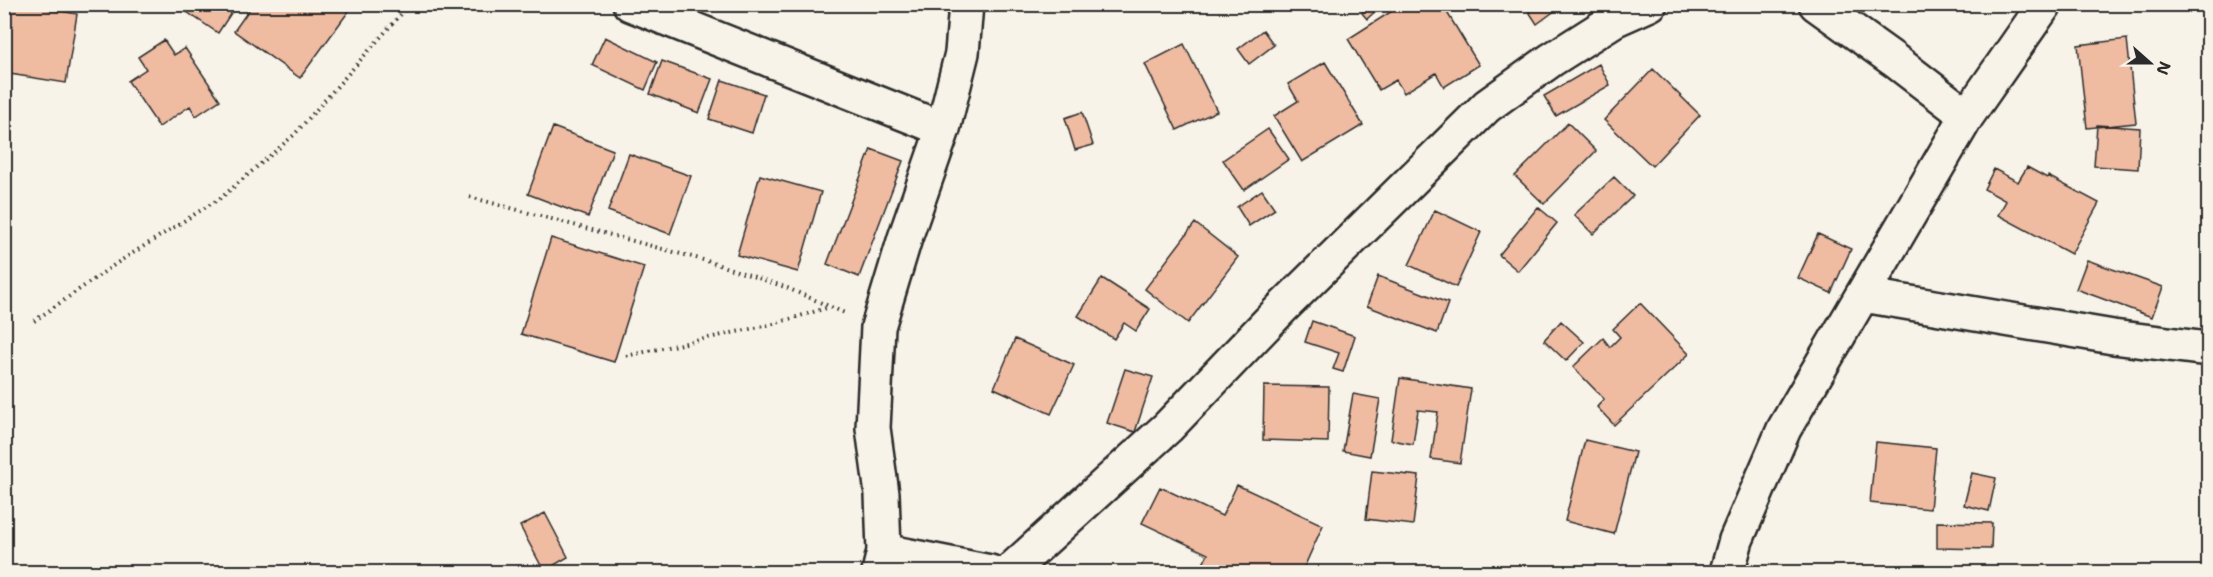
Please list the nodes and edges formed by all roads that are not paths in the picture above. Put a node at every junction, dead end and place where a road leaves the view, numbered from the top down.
1 (630, 4) edge
2 (966, 4) edge
3 (1650, 4) edge
4 (1816, 4) edge
5 (2045, 4) edge
6 (1967, 116) junction
7 (943, 129) junction
8 (1863, 295) junction
9 (2208, 349) edge
10 (881, 562) edge
11 (990, 573) edge
12 (1010, 573) edge
13 (1727, 573) edge

1 - 7 street
2 - 7 street
3 - 12 street
4 - 6 street
5 - 6 street
6 - 8 street
7 - 10 street
8 - 9 street
8 - 13 street
10 - 11 street

